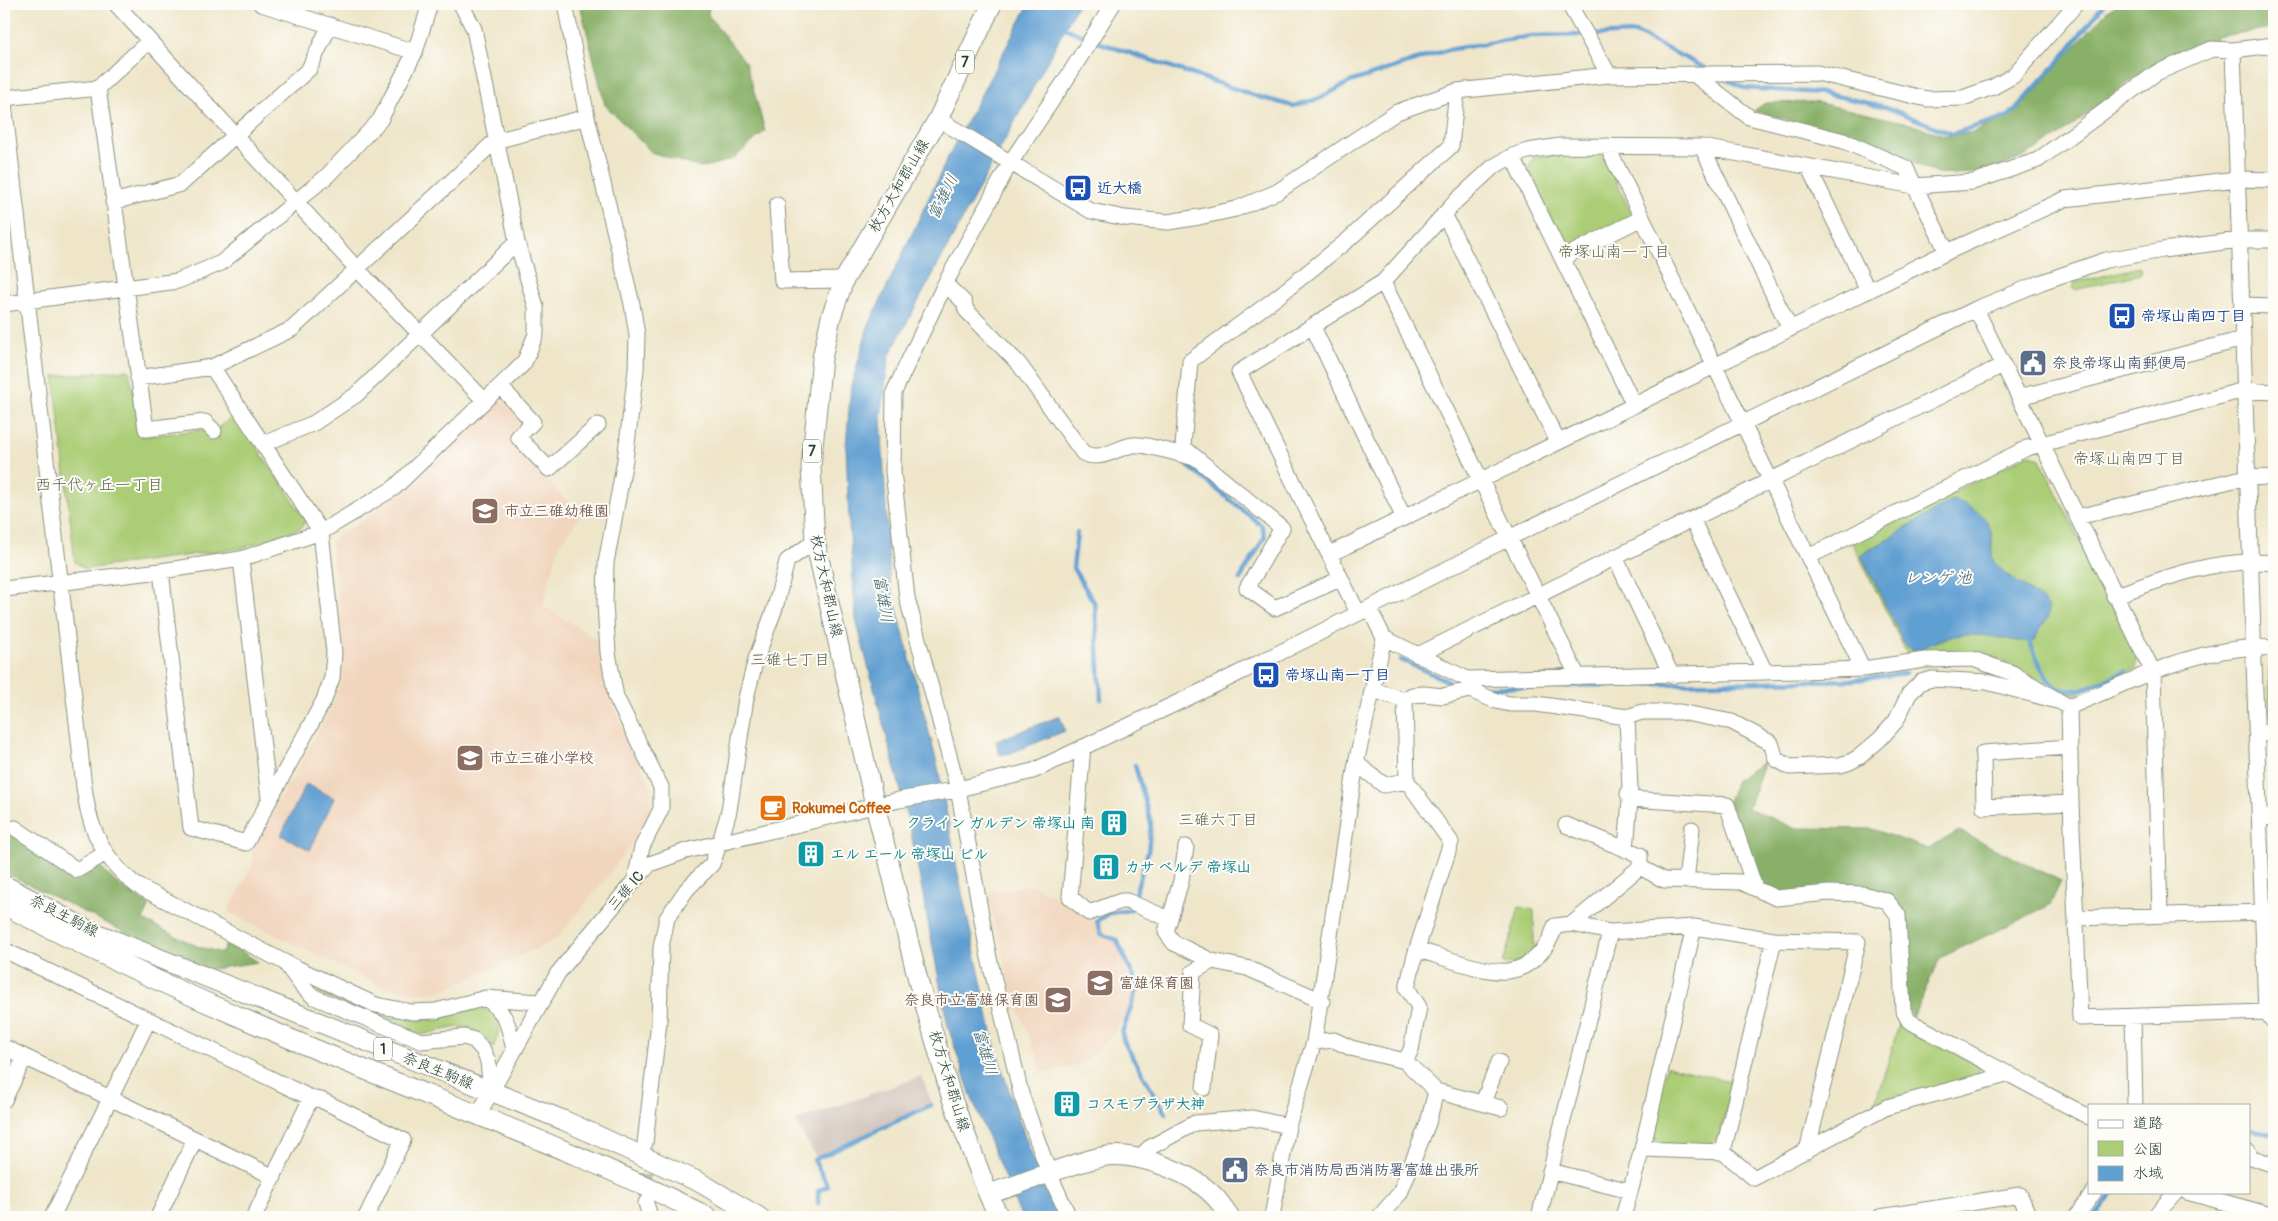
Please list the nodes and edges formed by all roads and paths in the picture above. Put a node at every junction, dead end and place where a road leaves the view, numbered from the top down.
1 (116, 4) edge
2 (261, 4) edge
3 (430, 4) edge
4 (461, 4) edge
5 (565, 4) edge
6 (992, 4) edge
7 (1112, 4) edge
8 (2076, 4) edge
9 (1572, 8) edge
10 (330, 25) junction
11 (149, 41) junction
12 (2274, 45) edge
13 (2233, 50) junction
14 (415, 52) junction
15 (1609, 75) junction
16 (1695, 75) junction
17 (98, 88) junction
18 (1457, 91) junction
19 (4, 98) edge
20 (4, 104) edge
21 (587, 117) junction
22 (938, 119) junction
23 (236, 136) junction
24 (496, 141) junction
25 (1607, 146) junction
26 (1702, 147) junction
27 (1512, 156) junction
28 (1004, 159) junction
29 (1808, 168) junction
30 (2237, 179) junction
31 (2274, 180) edge
32 (1914, 186) junction
33 (113, 202) junction
34 (296, 202) junction
35 (777, 205) dead end
36 (1444, 214) junction
37 (1642, 218) junction
38 (2239, 240) junction
39 (2274, 240) edge
40 (517, 242) junction
41 (1947, 252) junction
42 (1562, 258) junction
43 (357, 269) junction
44 (844, 280) junction
45 (1383, 282) junction
46 (945, 284) junction
47 (128, 289) junction
48 (1868, 291) junction
49 (27, 301) junction
50 (4, 304) edge
51 (2242, 305) junction
52 (2274, 306) edge
53 (1976, 309) junction
54 (1313, 327) junction
55 (1790, 328) junction
56 (419, 334) junction
57 (2243, 339) junction
58 (2003, 365) junction
59 (1714, 366) junction
60 (212, 368) junction
61 (138, 378) junction
62 (500, 386) junction
63 (2244, 390) junction
64 (2274, 392) edge
65 (2019, 397) junction
66 (484, 400) junction
67 (1634, 405) junction
68 (1743, 424) junction
69 (598, 425) dead end
70 (214, 431) dead end
71 (1558, 442) junction
72 (2041, 443) junction
73 (263, 444) junction
74 (1199, 459) junction
75 (2248, 477) junction
76 (2274, 478) edge
77 (1770, 480) junction
78 (1481, 481) junction
79 (2077, 517) junction
80 (1404, 518) junction
81 (1692, 519) junction
82 (322, 532) junction
83 (1509, 538) junction
84 (815, 541) junction
85 (1330, 554) junction
86 (1615, 557) junction
87 (1808, 557) junction
88 (241, 559) junction
89 (2250, 560) junction
90 (2274, 563) edge
91 (161, 571) junction
92 (1340, 579) junction
93 (61, 583) junction
94 (4, 589) edge
95 (1538, 595) junction
96 (2114, 596) junction
97 (1364, 610) junction
98 (1384, 638) junction
99 (2253, 647) junction
100 (2274, 648) edge
101 (1418, 655) junction
102 (1863, 668) junction
103 (1765, 672) junction
104 (2152, 672) junction
105 (1672, 676) junction
106 (1578, 677) junction
107 (1468, 684) junction
108 (1373, 690) junction
109 (1405, 700) junction
110 (2063, 704) junction
111 (1628, 717) junction
112 (2256, 731) junction
113 (2274, 734) edge
114 (1083, 747) junction
115 (2069, 747) junction
116 (1356, 763) junction
117 (1406, 781) junction
118 (956, 789) junction
119 (269, 798) junction
120 (1630, 799) junction
121 (2071, 803) junction
122 (876, 806) junction
123 (2259, 814) junction
124 (2274, 819) edge
125 (1566, 824) dead end
126 (15, 828) dead end
127 (1692, 829) dead end
128 (720, 842) junction
129 (1186, 847) dead end
130 (1626, 850) junction
131 (106, 853) junction
132 (1640, 867) junction
133 (635, 880) junction
134 (1686, 882) junction
135 (4, 886) edge
136 (1755, 888) junction
137 (4, 905) edge
138 (2160, 914) junction
139 (2268, 914) edge
140 (2077, 918) junction
141 (1169, 919) junction
142 (1572, 924) junction
143 (1694, 927) junction
144 (1610, 932) junction
145 (1774, 940) junction
146 (4, 950) edge
147 (1418, 950) junction
148 (1212, 961) junction
149 (286, 963) junction
150 (486, 998) junction
151 (1322, 1001) junction
152 (540, 1002) junction
153 (2133, 1017) junction
154 (2270, 1017) edge
155 (148, 1020) junction
156 (1314, 1042) junction
157 (4, 1047) edge
158 (514, 1049) junction
159 (25, 1057) junction
160 (1405, 1061) junction
161 (1499, 1062) dead end
162 (2010, 1074) junction
163 (1204, 1088) dead end
164 (1436, 1091) junction
165 (490, 1092) junction
166 (110, 1098) junction
167 (311, 1098) junction
168 (4, 1100) edge
169 (1483, 1102) junction
170 (2135, 1104) edge
171 (1501, 1108) dead end
172 (478, 1115) junction
173 (2088, 1116) edge
174 (1288, 1126) junction
175 (195, 1139) junction
176 (645, 1142) tunnel mouth
177 (1642, 1149) junction
178 (1807, 1151) junction
179 (1723, 1152) junction
180 (1139, 1158) junction
181 (2250, 1158) edge
182 (2274, 1165) edge
183 (1550, 1170) junction
184 (1045, 1174) junction
185 (274, 1177) junction
186 (1630, 1190) junction
187 (988, 1194) junction
188 (2093, 1194) edge
189 (2174, 1194) edge
190 (2194, 1194) edge
191 (2274, 1216) edge
192 (52, 1217) edge
193 (158, 1217) edge
194 (254, 1217) edge
195 (366, 1217) edge
196 (708, 1217) edge
197 (759, 1217) edge
198 (999, 1217) edge
199 (1069, 1217) edge
200 (1230, 1217) edge
201 (1272, 1217) edge
202 (1379, 1217) edge
203 (1539, 1217) edge
204 (1623, 1217) edge
205 (1880, 1217) edge
206 (2029, 1217) edge
207 (2076, 1217) edge
208 (2154, 1217) edge

1 - 11 street
2 - 10 street
3 - 14 street
4 - 24 street
5 - 21 street
6 - 22 main road, 枚方大和郡山線 / 7
7 - 28 street
8 - 16 street
9 - 15 street
10 - 14 street
10 - 23 street
11 - 17 street
11 - 23 street
12 - 13 street
13 - 30 street
13 - 32 street
14 - 34 street
15 - 16 street
15 - 18 street
16 - 32 street
17 - 19 street
17 - 33 street
18 - 28 street
18 - 74 street
20 - 49 street
21 - 24 street
21 - 133 street
22 - 28 street
22 - 44 main road, 枚方大和郡山線 / 7
23 - 33 street
23 - 34 street
24 - 40 street
24 - 43 street
25 - 26 street
25 - 27 street
25 - 37 street
26 - 29 street
26 - 55 street
27 - 36 street
27 - 42 street
28 - 46 street
29 - 32 street
29 - 48 street
30 - 31 street
30 - 38 street
30 - 41 street
32 - 41 street
33 - 47 street
34 - 43 street
34 - 47 street
35 - 44 street
36 - 45 street
36 - 71 street
37 - 42 street
37 - 59 street
38 - 39 street, 三碓 IC
38 - 51 street
38 - 53 street, 三碓 IC
40 - 56 street
40 - 62 street
41 - 48 street
42 - 67 street
43 - 56 street
43 - 60 street
44 - 84 main road, 枚方大和郡山線 / 7
45 - 54 street
45 - 78 street
46 - 74 street
46 - 118 street
47 - 49 street
47 - 61 street
48 - 55 street
49 - 50 street
49 - 93 street
51 - 52 street
51 - 57 street
53 - 58 street
53 - 68 street, 三碓 IC
54 - 80 street
54 - 85 street
55 - 59 street
56 - 66 street
56 - 73 street
57 - 63 street
57 - 65 street
58 - 65 street
58 - 77 street
59 - 67 street
59 - 68 street
60 - 61 street
60 - 73 street
61 - 70 street
62 - 66 street
62 - 69 street
63 - 64 street
63 - 72 street
63 - 75 street
65 - 72 street
66 - 82 street
67 - 71 street
68 - 77 street
68 - 83 street, 三碓 IC
71 - 78 street
72 - 79 street
72 - 87 street
73 - 82 street
74 - 92 street
75 - 76 street
75 - 79 street
75 - 89 street
77 - 81 street
77 - 87 street
78 - 80 street
78 - 83 street
79 - 96 street
80 - 85 street
81 - 86 street
81 - 103 street
82 - 88 street
82 - 119 street
83 - 95 street
83 - 97 street, 三碓 IC
84 - 122 main road, 枚方大和郡山線 / 7
84 - 128 street
85 - 92 street
86 - 95 street
86 - 105 street
87 - 102 street
88 - 91 street
88 - 119 street
89 - 90 street
89 - 96 street
89 - 99 street
91 - 93 street
91 - 119 street
92 - 97 street
93 - 94 street
93 - 131 street
95 - 101 street
95 - 106 street
96 - 104 street
97 - 98 street
97 - 114 street, 三碓 IC
98 - 101 street
98 - 108 street
99 - 100 street
99 - 104 street
99 - 112 street
101 - 107 street
102 - 103 street
102 - 110 street
103 - 105 street
104 - 110 street
104 - 138 street
105 - 106 street
106 - 107 street
107 - 109 street
107 - 111 street
108 - 109 street
108 - 116 street
109 - 117 street
110 - 111 street
110 - 115 street
111 - 120 street
112 - 113 street
112 - 123 street
114 - 118 street, 三碓 IC
114 - 141 street
115 - 121 street
115 - 121 street
116 - 117 street
116 - 151 street
117 - 147 street
118 - 122 street, 三碓 IC
118 - 184 street
120 - 130 street
120 - 136 street
121 - 140 street
122 - 128 street, 三碓 IC
122 - 187 main road, 枚方大和郡山線 / 7
123 - 124 street
123 - 139 street
125 - 130 street
126 - 131 street
127 - 134 street
128 - 133 street, 三碓 IC
128 - 176 street
129 - 141 street
130 - 132 street
131 - 149 street
132 - 134 street
132 - 142 street
133 - 152 street, 三碓 IC
134 - 136 street
135 - 165 main road, 奈良生駒線 / 1
136 - 162 street
137 - 172 main road, 奈良生駒線 / 1
138 - 139 street
138 - 140 street
139 - 154 street
140 - 153 street
141 - 148 street
142 - 144 street
142 - 147 street
143 - 144 street
143 - 145 street
143 - 177 street
144 - 183 street
145 - 178 street
145 - 179 street
146 - 155 street
147 - 160 street
148 - 151 street
148 - 163 street
149 - 150 street
149 - 165 street
150 - 152 street
150 - 158 street
151 - 156 street
152 - 158 street, 三碓 IC
153 - 154 street
153 - 170 street
155 - 166 street
155 - 167 street
156 - 160 street
156 - 174 street
157 - 159 street
158 - 165 street, 三碓 IC
159 - 166 street
159 - 168 street
160 - 164 street
161 - 169 street
162 - 173 street
162 - 178 street
164 - 169 street
164 - 202 street
165 - 172 street, 三碓 IC
165 - 197 main road, 奈良生駒線 / 1
166 - 175 street
166 - 192 street
167 - 185 street
167 - 195 street
169 - 171 street
172 - 196 main road, 奈良生駒線 / 1
174 - 180 street
174 - 201 street
175 - 185 street
175 - 193 street
177 - 179 street
177 - 186 street
178 - 179 street
180 - 184 main road
180 - 200 main road
181 - 182 street
183 - 186 street
183 - 203 street
184 - 187 main road
184 - 199 street
185 - 194 street
186 - 204 street
187 - 198 main road, 枚方大和郡山線 / 7
188 - 207 street
189 - 208 street
190 - 191 street
205 - 206 street

